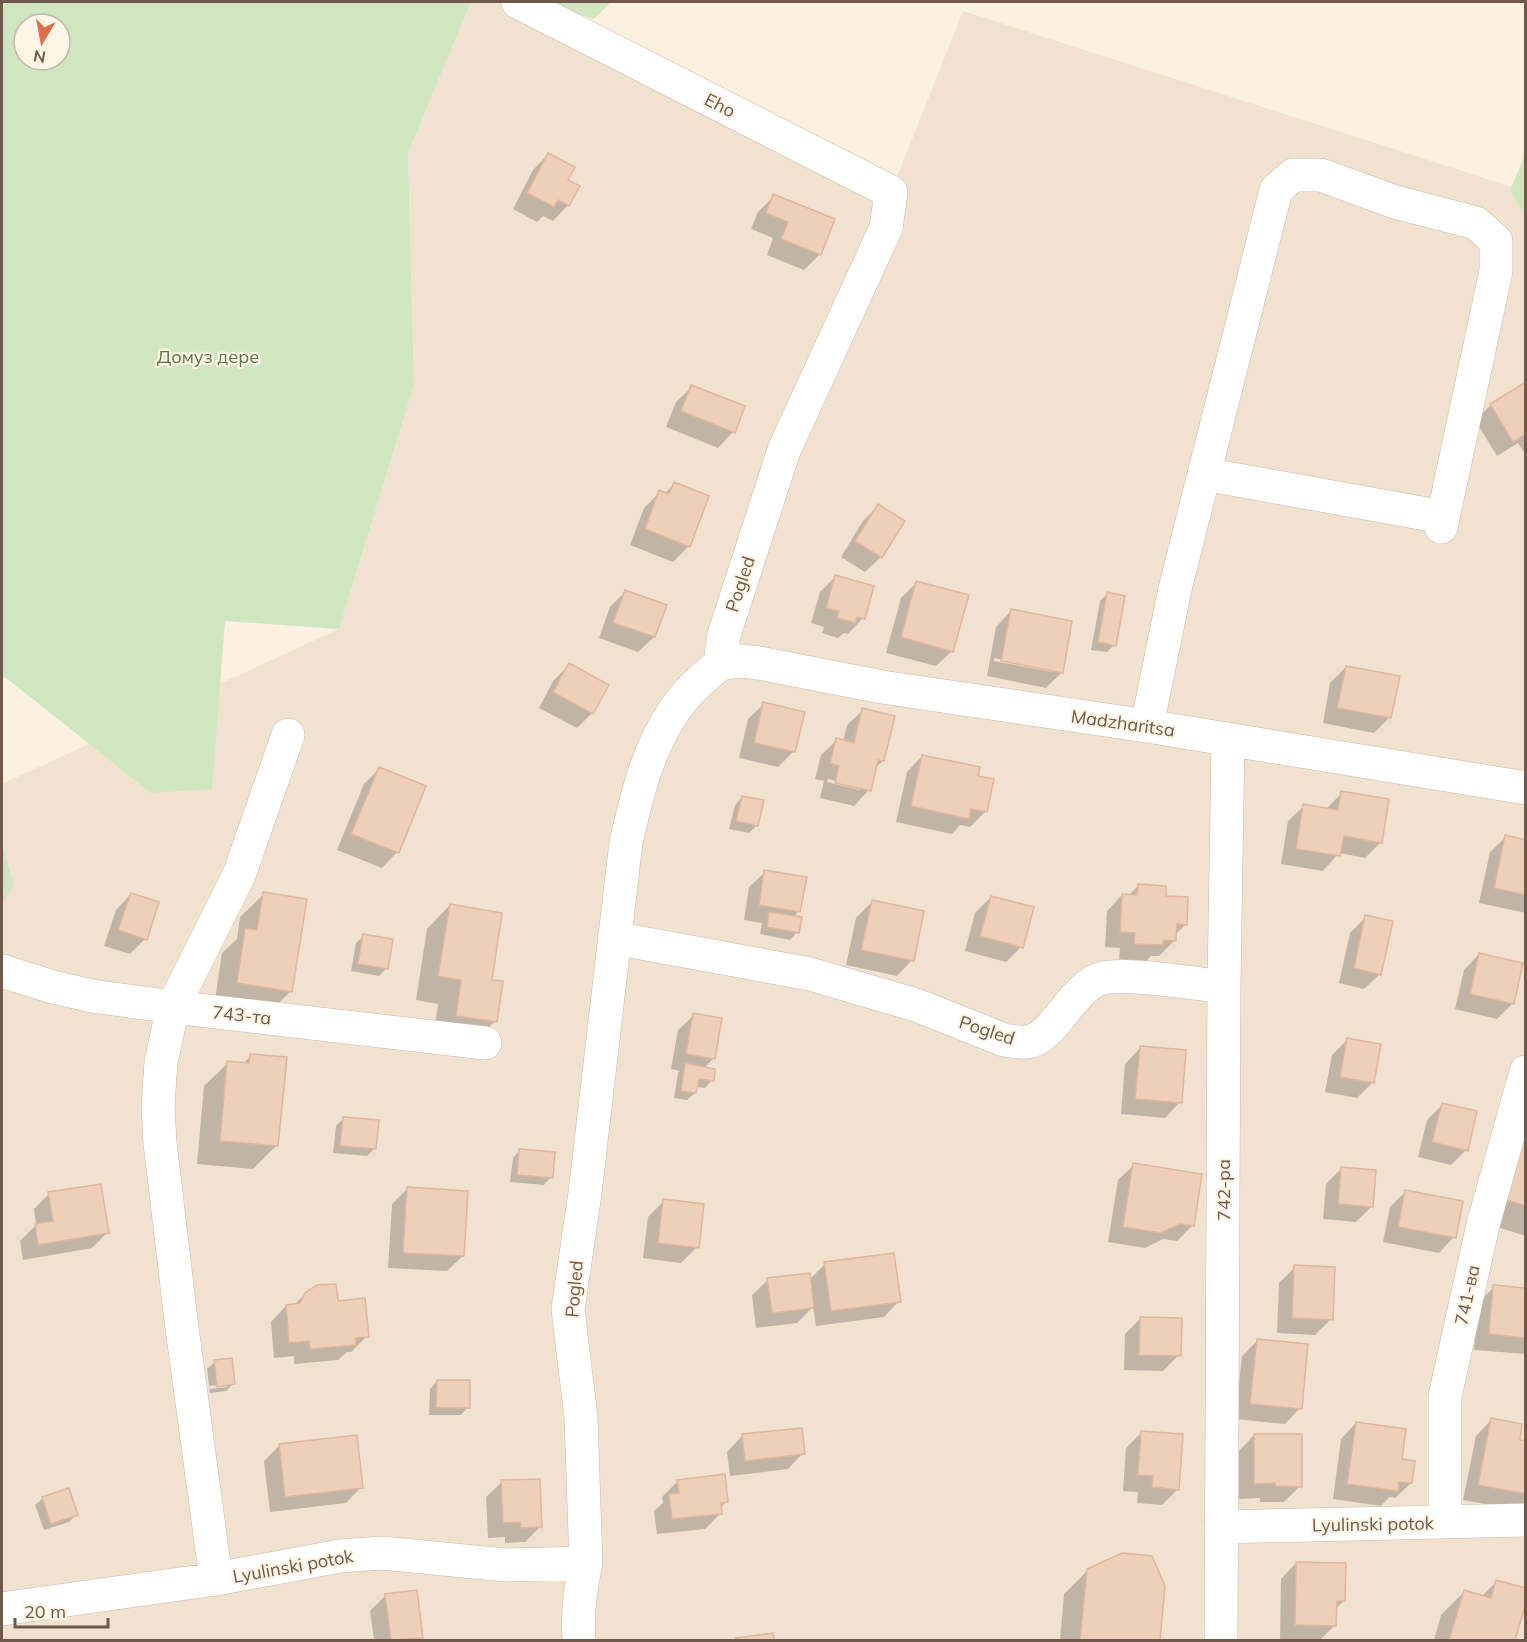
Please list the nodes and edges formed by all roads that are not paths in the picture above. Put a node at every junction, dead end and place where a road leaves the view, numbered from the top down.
1 (518, 2) edge
2 (886, 228) joint
3 (1204, 474) junction
4 (720, 664) junction
5 (1147, 726) junction
6 (288, 735) dead end
7 (1228, 740) junction
8 (1526, 788) edge
9 (614, 938) junction
10 (2, 971) edge
11 (1224, 987) junction
12 (173, 1007) junction
13 (486, 1042) dead end
14 (1526, 1072) edge
15 (1526, 1520) edge
16 (1445, 1522) junction
17 (1221, 1527) junction
18 (586, 1563) junction
19 (216, 1579) junction
20 (2, 1609) edge
21 (579, 1641) edge
22 (1221, 1641) edge

1 - 2 street, Eho
2 - 4 street, Pogled
3 - 3 street
3 - 5 street
4 - 5 street, Madzharitsa
4 - 9 street, Pogled
5 - 7 street, Madzharitsa
6 - 12 street
7 - 8 street, Madzharitsa
7 - 11 street, 742-ра
9 - 11 street, Pogled
9 - 18 street, Pogled
10 - 12 street, 743-та
11 - 17 street, 742-ра
12 - 13 street, 743-та
12 - 19 street
14 - 16 street, 741-ва
15 - 16 street, Lyulinski potok
16 - 17 street, Lyulinski potok
17 - 22 street, 742-ра
18 - 19 street, Lyulinski potok
18 - 21 street, Pogled
19 - 20 street, Lyulinski potok

